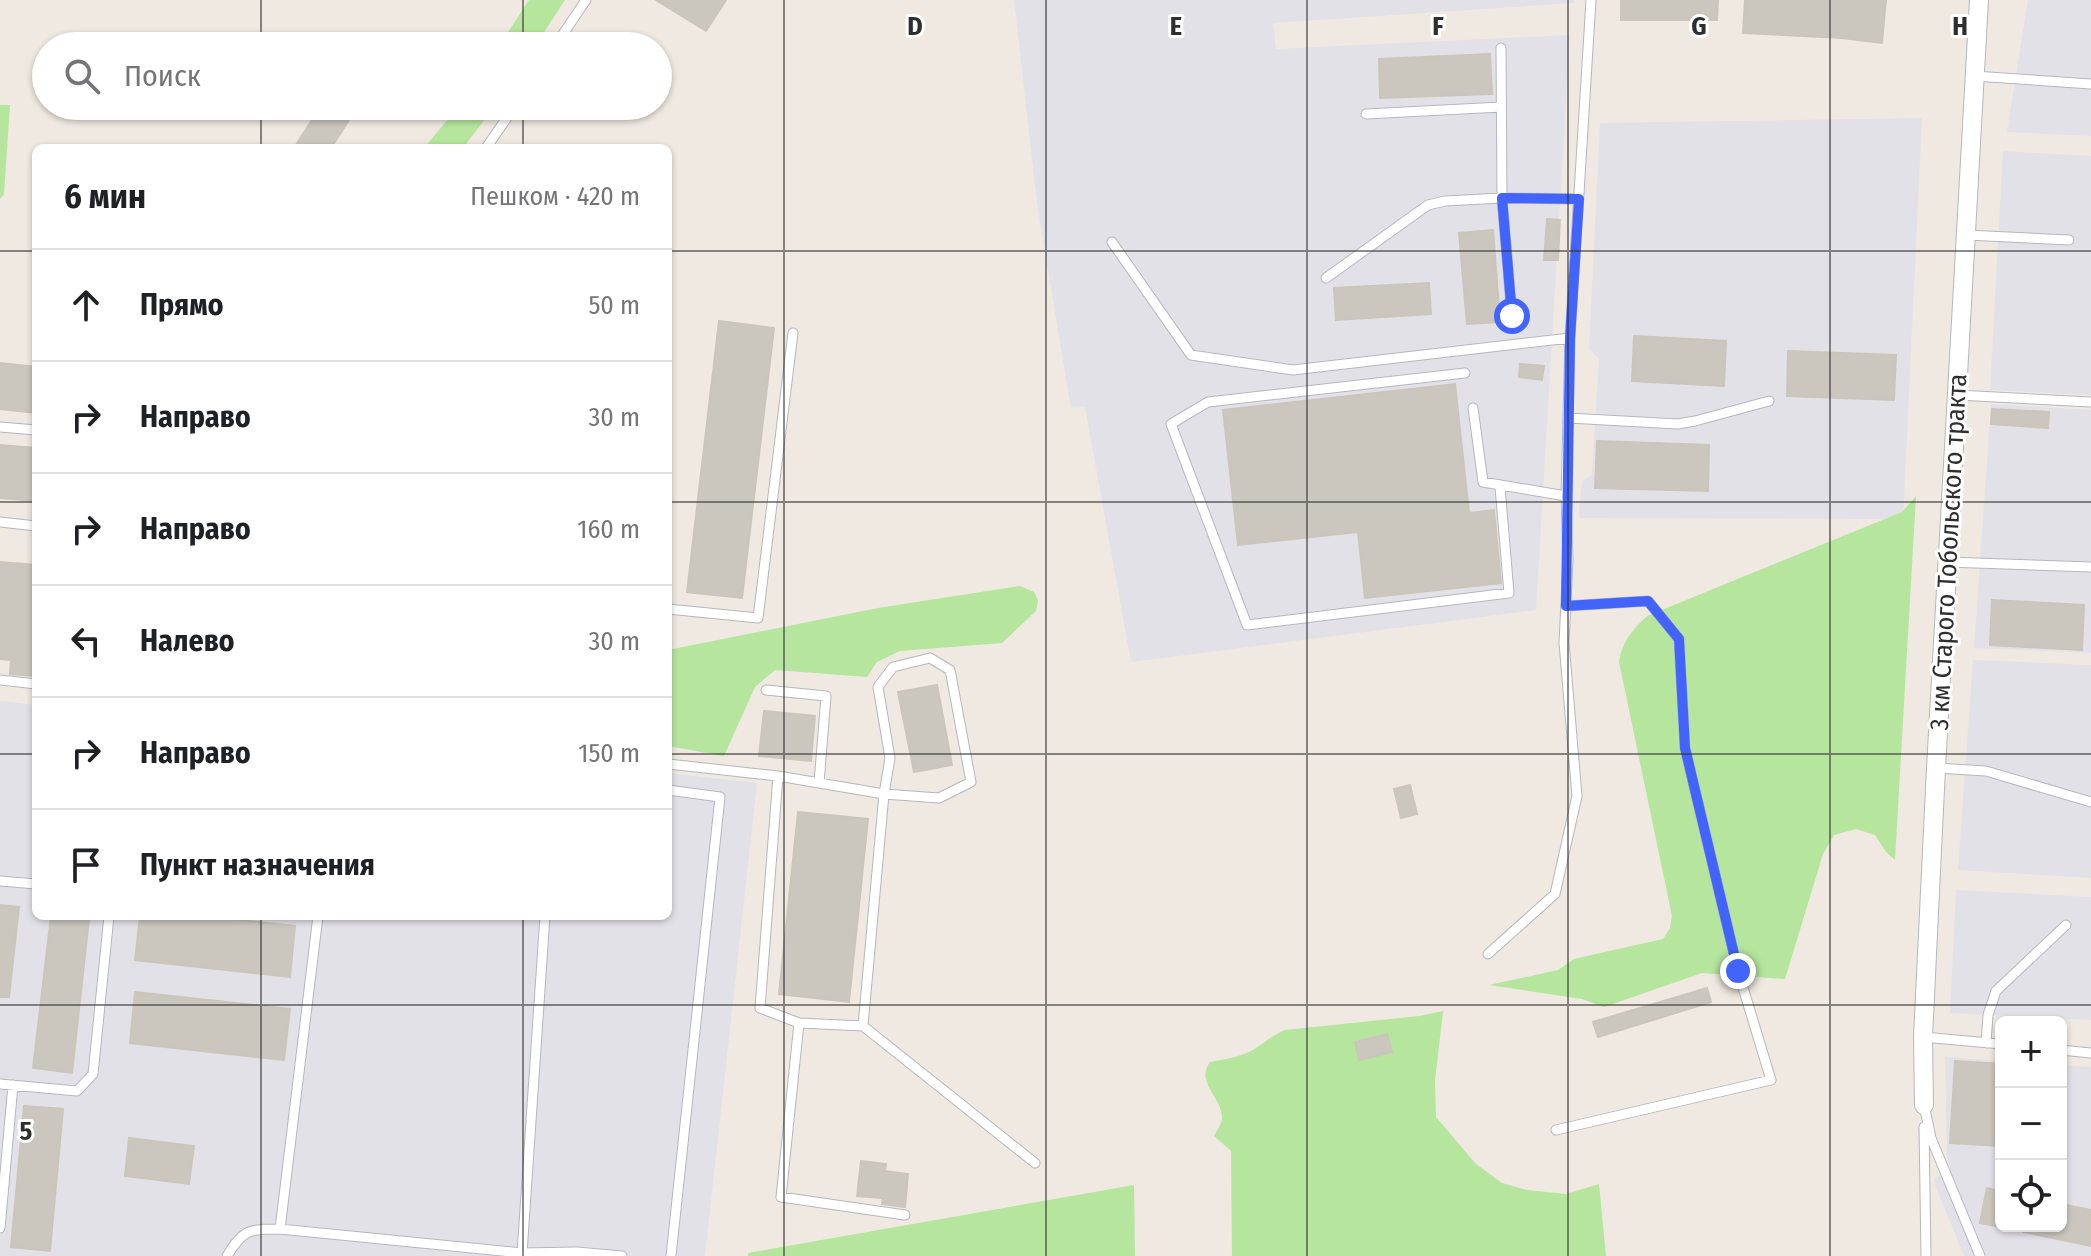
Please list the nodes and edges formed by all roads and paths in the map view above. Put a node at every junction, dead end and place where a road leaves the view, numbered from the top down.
1 (586, 0) edge
2 (1591, 0) edge
3 (1979, 0) edge
4 (564, 32) edge
5 (1501, 48) dead end
6 (1974, 76) junction
7 (2091, 84) edge
8 (1501, 107) junction
9 (1366, 114) dead end
10 (505, 120) edge
11 (489, 144) edge
12 (1502, 198) junction
13 (1579, 199) junction
14 (1966, 235) junction
15 (2069, 240) dead end
16 (1112, 242) dead end
17 (1326, 278) dead end
18 (1512, 316) dead end
19 (793, 333) dead end
20 (1570, 338) junction
21 (1465, 373) dead end
22 (1957, 395) junction
23 (1769, 401) dead end
24 (2091, 402) edge
25 (1473, 408) dead end
26 (1568, 418) junction
27 (0, 427) edge
28 (32, 430) edge
29 (1500, 487) junction
30 (1566, 496) junction
31 (0, 522) edge
32 (32, 526) edge
33 (1947, 562) junction
34 (2091, 567) edge
35 (1566, 606) junction
36 (672, 609) edge
37 (0, 680) edge
38 (32, 684) edge
39 (766, 690) dead end
40 (672, 764) edge
41 (1936, 768) junction
42 (778, 776) junction
43 (819, 783) junction
44 (672, 791) edge
45 (884, 794) junction
46 (2091, 802) edge
47 (0, 881) edge
48 (32, 884) edge
49 (109, 920) edge
50 (318, 920) edge
51 (545, 920) edge
52 (2066, 925) dead end
53 (1488, 954) dead end
54 (799, 1023) junction
55 (863, 1026) junction
56 (1923, 1037) junction
57 (1986, 1043) junction
58 (1995, 1044) edge
59 (2067, 1051) edge
60 (2091, 1053) edge
61 (0, 1084) edge
62 (13, 1085) junction
63 (1924, 1105) junction
64 (1556, 1130) dead end
65 (1035, 1163) dead end
66 (905, 1215) dead end
67 (0, 1228) edge
68 (280, 1229) junction
69 (522, 1253) junction
70 (577, 1254) edge
71 (227, 1256) edge
72 (622, 1256) edge
73 (671, 1256) edge
74 (1926, 1256) edge
75 (1980, 1256) edge

1 - 4 lane
2 - 13 lane
3 - 6 street, 3 км Старого Тобольского тракта
5 - 8 lane
6 - 7 lane
6 - 14 street, 3 км Старого Тобольского тракта
8 - 9 lane
8 - 12 lane
10 - 11 lane
12 - 13 lane
12 - 17 lane
12 - 18 lane
13 - 20 lane
14 - 15 lane
14 - 22 street, 3 км Старого Тобольского тракта
16 - 20 lane
19 - 36 lane
20 - 26 lane
21 - 29 lane
22 - 24 lane
22 - 33 street, 3 км Старого Тобольского тракта
23 - 26 lane
25 - 29 lane
26 - 30 lane
27 - 28 lane
29 - 30 lane
30 - 35 lane
31 - 32 lane
33 - 34 lane
33 - 41 street, 3 км Старого Тобольского тракта
35 - 53 lane
35 - 64 lane
37 - 38 lane
39 - 43 lane
40 - 42 lane
41 - 46 lane
41 - 56 street, 3 км Старого Тобольского тракта
42 - 43 lane
42 - 54 lane
43 - 45 lane
44 - 73 lane
45 - 45 lane
45 - 55 lane
47 - 48 lane
49 - 62 lane
50 - 68 lane
51 - 69 lane
52 - 57 lane
54 - 55 lane
54 - 66 lane
55 - 65 lane
56 - 57 lane
56 - 63 street, 3 км Старого Тобольского тракта
57 - 58 lane
59 - 60 lane
61 - 62 lane
62 - 67 lane
63 - 74 lane
63 - 75 lane
68 - 69 lane
68 - 71 lane
69 - 70 lane
70 - 72 lane

